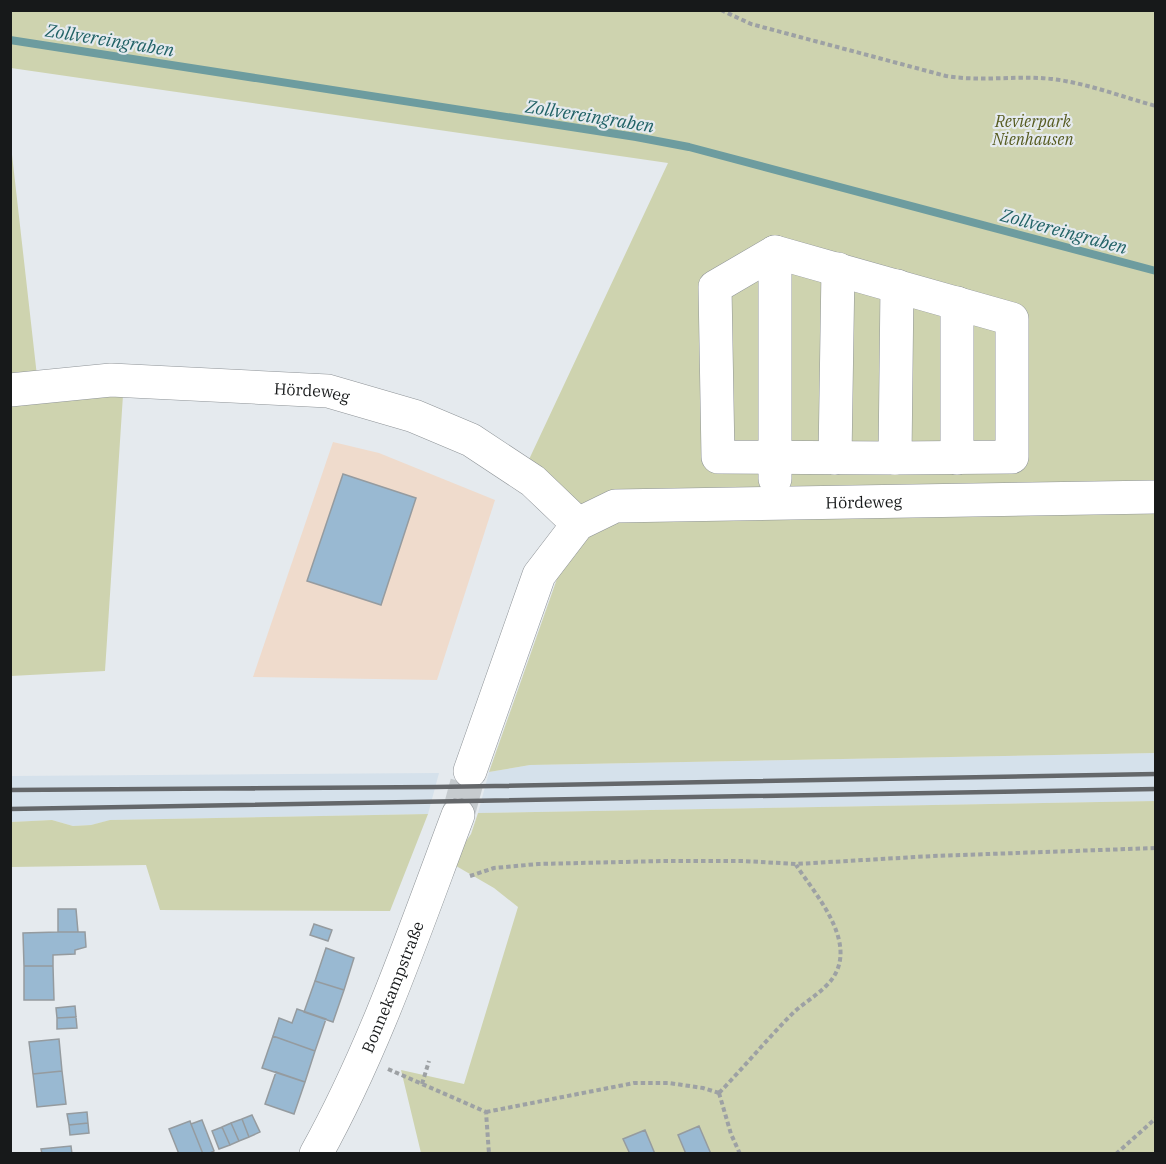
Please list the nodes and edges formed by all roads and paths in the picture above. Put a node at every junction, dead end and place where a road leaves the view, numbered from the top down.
1 (721, 10) edge
2 (1155, 106) edge
3 (775, 252) junction
4 (838, 269) junction
5 (897, 286) junction
6 (957, 303) junction
7 (10, 390) edge
8 (776, 458) junction
9 (835, 458) junction
10 (895, 458) junction
11 (957, 458) junction
12 (1155, 497) edge
13 (774, 502) junction
14 (578, 524) junction
15 (474, 758) tunnel mouth
16 (458, 816) tunnel mouth
17 (1155, 848) edge
18 (796, 864) junction
19 (470, 876) dead end
20 (363, 1059) junction
21 (429, 1061) dead end
22 (422, 1084) junction
23 (719, 1093) junction
24 (486, 1112) junction
25 (1155, 1118) edge
26 (316, 1154) edge
27 (489, 1154) edge
28 (740, 1154) edge
29 (1116, 1154) edge

1 - 2 path
3 - 4 street
3 - 8 street
3 - 8 street
4 - 5 street
4 - 9 street
5 - 6 street
5 - 10 street
6 - 11 street
6 - 11 street
7 - 14 street, Hördeweg
8 - 9 street
8 - 13 street
9 - 10 street
10 - 11 street
12 - 13 street, Hördeweg
13 - 14 street, Hördeweg
14 - 15 street, Hördeweg
16 - 20 street, Bonnekampstraße
17 - 18 path
18 - 19 path
18 - 23 path
20 - 22 path
20 - 26 street, Bonnekampstraße
21 - 22 path
22 - 24 path
23 - 24 path
23 - 28 path
24 - 27 path
25 - 29 path

